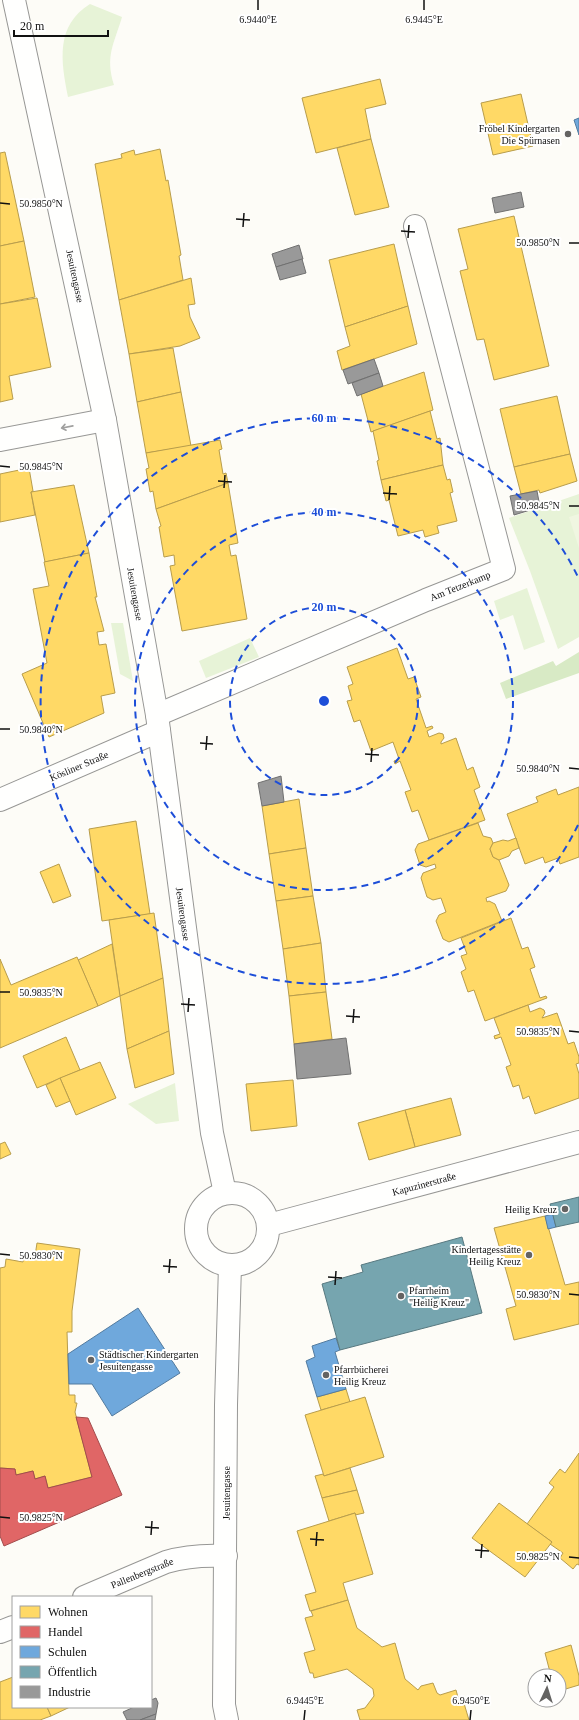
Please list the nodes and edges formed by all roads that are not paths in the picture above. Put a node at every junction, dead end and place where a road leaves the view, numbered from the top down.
1 (14, 0) edge
2 (415, 226) dead end
3 (105, 420) junction
4 (0, 440) edge
5 (158, 723) junction
6 (0, 800) edge
7 (579, 1142) edge
8 (225, 1193) junction
9 (269, 1225) junction
10 (230, 1265) junction
11 (226, 1556) junction
12 (86, 1596) edge
13 (12, 1627) edge
14 (0, 1632) edge
15 (226, 1720) edge

1 - 3 street, Jesuitengasse
2 - 5 street, Am Tetzerkamp
3 -> 4 street
3 - 5 street, Jesuitengasse
5 - 6 street, Kösliner Straße
5 - 8 street, Jesuitengasse
7 - 9 street, Kapuzinerstraße
8 - 9 street
8 - 10 street
9 - 10 street
10 - 11 street, Jesuitengasse
11 - 12 street, Pallenbergstraße
11 - 15 street, Jesuitengasse
13 - 14 street

